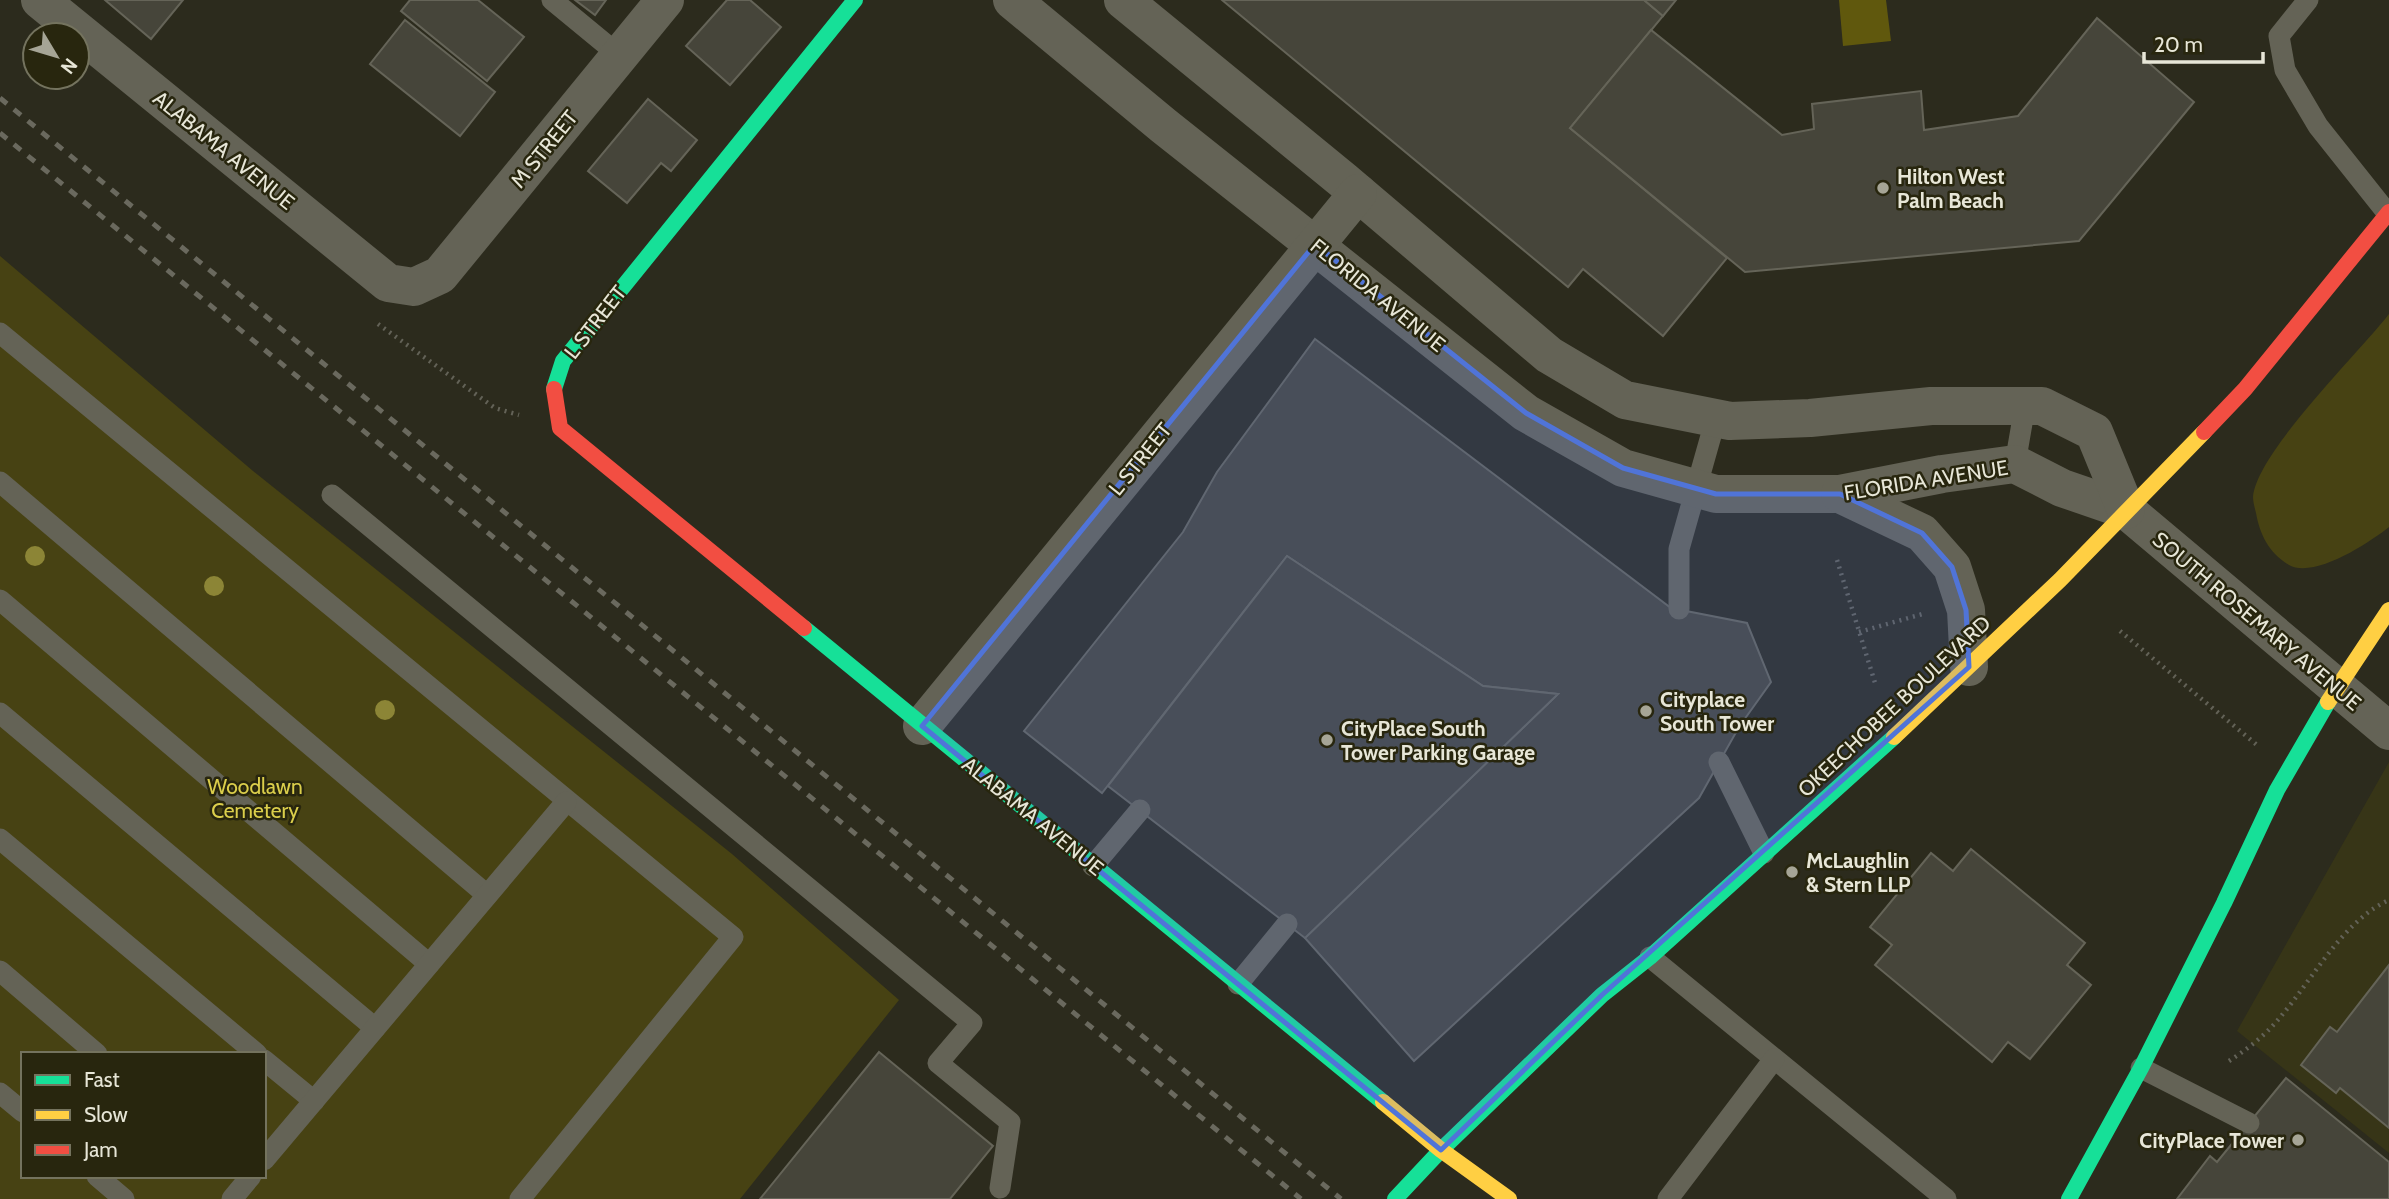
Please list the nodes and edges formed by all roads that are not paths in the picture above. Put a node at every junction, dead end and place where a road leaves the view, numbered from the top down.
1 (40, 0) edge
2 (552, 0) edge
3 (665, 0) edge
4 (855, 0) edge
5 (1012, 0) edge
6 (1123, 0) edge
7 (2308, 0) edge
8 (620, 56) junction
9 (1358, 193) junction
10 (2388, 213) edge
11 (1315, 244) junction
12 (414, 287) joint
13 (0, 333) edge
14 (2025, 406) junction
15 (1716, 418) junction
16 (560, 428) joint
17 (2015, 464) junction
18 (0, 482) edge
19 (1697, 489) junction
20 (1840, 494) junction
21 (331, 495) dead end
22 (2126, 510) junction
23 (0, 600) edge
24 (1679, 609) dead end
25 (2389, 610) edge
26 (1969, 667) junction
27 (2336, 688) junction
28 (0, 713) edge
29 (922, 726) junction
30 (2389, 731) edge
31 (1719, 762) dead end
32 (566, 802) junction
33 (1140, 810) dead end
34 (0, 839) edge
35 (1764, 853) junction
36 (1093, 866) junction
37 (487, 895) junction
38 (1287, 924) dead end
39 (1650, 957) junction
40 (429, 964) junction
41 (0, 971) edge
42 (1238, 984) junction
43 (375, 1028) junction
44 (95, 1052) edge
45 (255, 1052) edge
46 (1774, 1059) junction
47 (266, 1062) edge
48 (2141, 1068) junction
49 (0, 1093) edge
50 (314, 1101) junction
51 (21, 1110) edge
52 (2249, 1123) dead end
53 (1441, 1150) junction
54 (266, 1158) edge
55 (99, 1178) edge
56 (246, 1178) edge
57 (1919, 1191) edge
58 (1002, 1195) edge
59 (124, 1199) edge
60 (232, 1199) edge
61 (520, 1199) edge
62 (1395, 1199) edge
63 (1509, 1199) edge
64 (1668, 1199) edge
65 (1946, 1199) edge
66 (2069, 1199) edge

1 - 12 street, ALABAMA AVENUE
2 - 8 lane
3 - 8 street, M STREET
4 - 16 main road, L STREET
5 - 11 street, FLORIDA AVENUE
6 - 9 street
7 - 10 lane
8 - 12 street, M STREET
9 - 11 street, L STREET
9 - 15 street
10 - 22 main road, OKEECHOBEE BOULEVARD
11 - 19 street, FLORIDA AVENUE
11 - 29 street, L STREET
13 - 32 lane
14 - 15 street
14 - 17 lane
14 - 22 street
15 - 19 lane
16 - 29 main road, ALABAMA AVENUE
17 - 20 street, FLORIDA AVENUE
17 - 22 street, FLORIDA AVENUE
18 - 37 lane
19 - 20 street, FLORIDA AVENUE
19 - 24 lane
20 - 26 street
21 - 58 lane
22 - 26 main road, OKEECHOBEE BOULEVARD
22 - 27 street, SOUTH ROSEMARY AVENUE
23 - 40 lane
25 - 27 main road
26 - 35 main road, OKEECHOBEE BOULEVARD
27 - 30 street, SOUTH ROSEMARY AVENUE
27 - 48 main road
28 - 43 lane
29 - 36 main road, ALABAMA AVENUE
31 - 35 lane
32 - 37 lane
32 - 61 lane
33 - 36 lane
34 - 45 lane
35 - 39 main road, OKEECHOBEE BOULEVARD
36 - 42 main road, ALABAMA AVENUE
37 - 40 lane
38 - 42 lane
39 - 46 lane
39 - 53 main road, OKEECHOBEE BOULEVARD
40 - 43 lane
41 - 44 lane
42 - 53 main road, ALABAMA AVENUE
43 - 50 lane
46 - 57 lane
46 - 64 lane
47 - 50 lane
48 - 52 lane
48 - 66 main road
49 - 51 lane
50 - 54 lane
53 - 62 main road, OKEECHOBEE BOULEVARD
53 - 63 main road, ALABAMA AVENUE
55 - 59 lane
56 - 60 lane
57 - 65 lane

